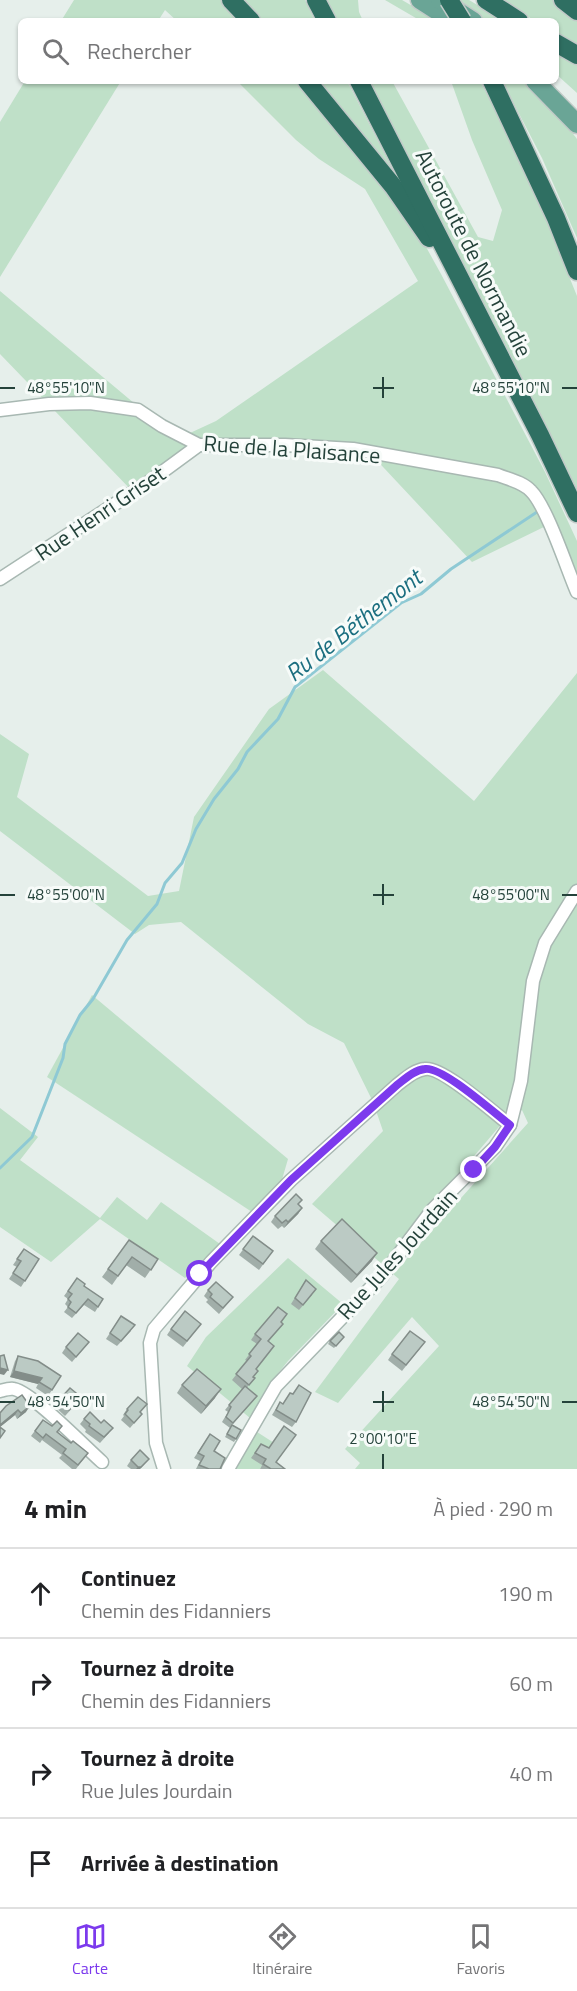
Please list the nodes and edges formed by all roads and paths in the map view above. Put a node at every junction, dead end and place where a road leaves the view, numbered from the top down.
1 (231, 0) edge
2 (316, 0) edge
3 (420, 0) edge
4 (440, 0) edge
5 (449, 0) edge
6 (486, 0) edge
7 (563, 0) edge
8 (577, 11) edge
9 (248, 18) edge
10 (325, 18) edge
11 (447, 18) edge
12 (460, 18) edge
13 (468, 18) edge
14 (514, 18) edge
15 (559, 45) edge
16 (577, 55) edge
17 (309, 84) edge
18 (361, 84) edge
19 (493, 84) edge
20 (538, 84) edge
21 (556, 84) edge
22 (577, 106) edge
23 (577, 124) edge
24 (577, 271) edge
25 (460, 281) junction
26 (0, 410) edge
27 (199, 445) junction
28 (577, 513) edge
29 (0, 579) edge
30 (577, 592) edge
31 (577, 891) edge
32 (510, 1125) junction
33 (0, 1391) edge
34 (102, 1462) dead end
35 (164, 1469) edge
36 (228, 1469) edge

1 - 9 highway
2 - 10 highway
3 - 11 main road
4 - 13 main road
5 - 12 highway, bridge
6 - 14 highway
7 - 8 highway
15 - 16 highway
17 - 25 highway
18 - 25 highway, Autoroute de Normandie
19 - 24 highway
20 - 23 main road
21 - 22 main road
25 - 28 highway, Autoroute de Normandie
26 - 27 street, Rue de la Plaisance
27 - 29 street, Rue Henri Griset
27 - 30 street, Rue de la Plaisance
31 - 32 street, Rue Jules Jourdain
32 - 35 street
32 - 36 street, Rue Jules Jourdain
33 - 34 street

